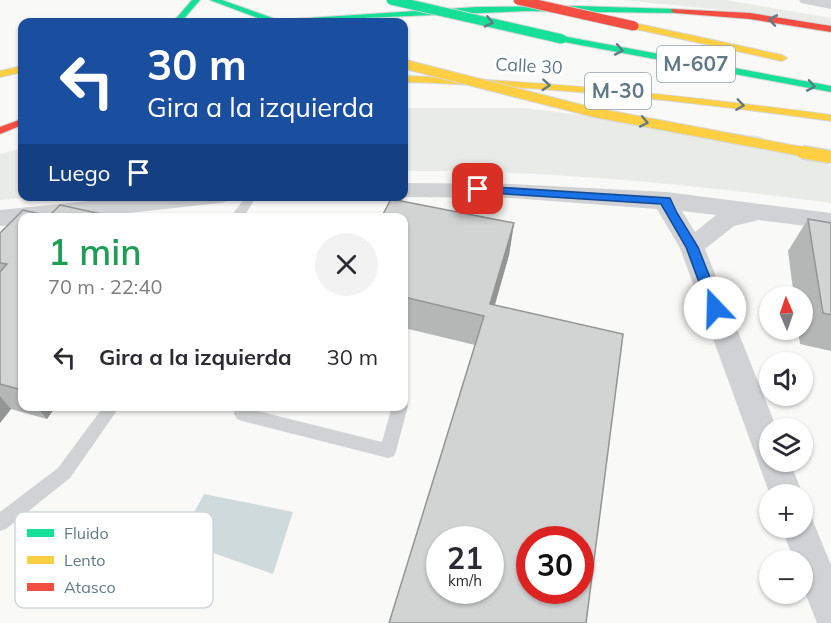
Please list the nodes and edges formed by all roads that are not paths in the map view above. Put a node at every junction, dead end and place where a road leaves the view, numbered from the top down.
1 (195, 0) edge
2 (214, 0) edge
3 (391, 0) edge
4 (518, 0) edge
5 (807, 0) edge
6 (831, 4) edge
7 (180, 18) edge
8 (266, 18) edge
9 (326, 18) edge
10 (831, 29) edge
11 (796, 61) dead end
12 (408, 65) edge
13 (18, 70) edge
14 (0, 74) edge
15 (408, 79) edge
16 (831, 89) edge
17 (408, 92) edge
18 (831, 118) edge
19 (18, 123) edge
20 (18, 124) edge
21 (0, 125) edge
22 (831, 130) edge
23 (0, 131) edge
24 (831, 157) edge
25 (408, 190) edge
26 (666, 200) junction
27 (170, 201) edge
28 (762, 212) junction
29 (50, 213) edge
30 (18, 216) edge
31 (0, 218) edge
32 (831, 221) edge
33 (692, 247) junction
34 (109, 411) edge
35 (242, 411) edge
36 (399, 411) edge
37 (759, 422) edge
38 (0, 524) edge
39 (803, 538) edge
40 (831, 612) edge

1 - 7 highway
2 - 8 highway
3 -> 16 highway, M-607, bridge
4 - 11 highway, M-607, bridge
5 - 6 street
10 -> 9 highway
12 -> 24 highway, bridge
13 - 14 highway
15 -> 18 highway, Calle 30 / M-30
17 - 22 highway
19 - 21 highway
20 - 23 highway
25 - 26 street
26 - 28 street
26 - 33 street
27 - 29 street
28 - 32 street
28 - 33 street
30 - 31 street
33 - 37 street
34 - 38 lane
35 - 36 lane
39 - 40 street

